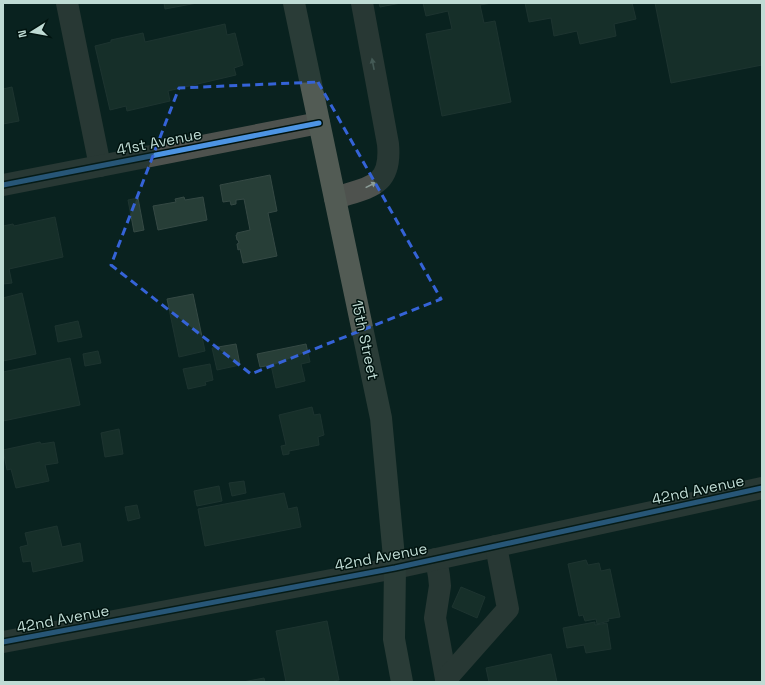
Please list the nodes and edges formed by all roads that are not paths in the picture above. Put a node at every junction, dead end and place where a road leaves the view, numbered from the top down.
1 (67, 3) edge
2 (294, 3) edge
3 (362, 3) edge
4 (319, 123) junction
5 (100, 166) junction
6 (3, 185) edge
7 (335, 198) junction
8 (762, 488) edge
9 (496, 546) junction
10 (436, 558) junction
11 (395, 568) junction
12 (3, 642) edge
13 (441, 681) edge
14 (402, 682) edge

1 - 5 street
2 - 4 main road, 15th Street
7 -> 3 street
4 - 5 street, 41st Avenue
4 - 7 main road, 15th Street
5 - 6 street, 41st Avenue
7 - 11 main road, 15th Street
8 - 9 street, 42nd Avenue
9 - 10 street, 42nd Avenue
9 - 13 street
10 - 11 street, 42nd Avenue
10 - 13 street
11 - 12 street, 42nd Avenue
11 - 14 main road, 15th Street

